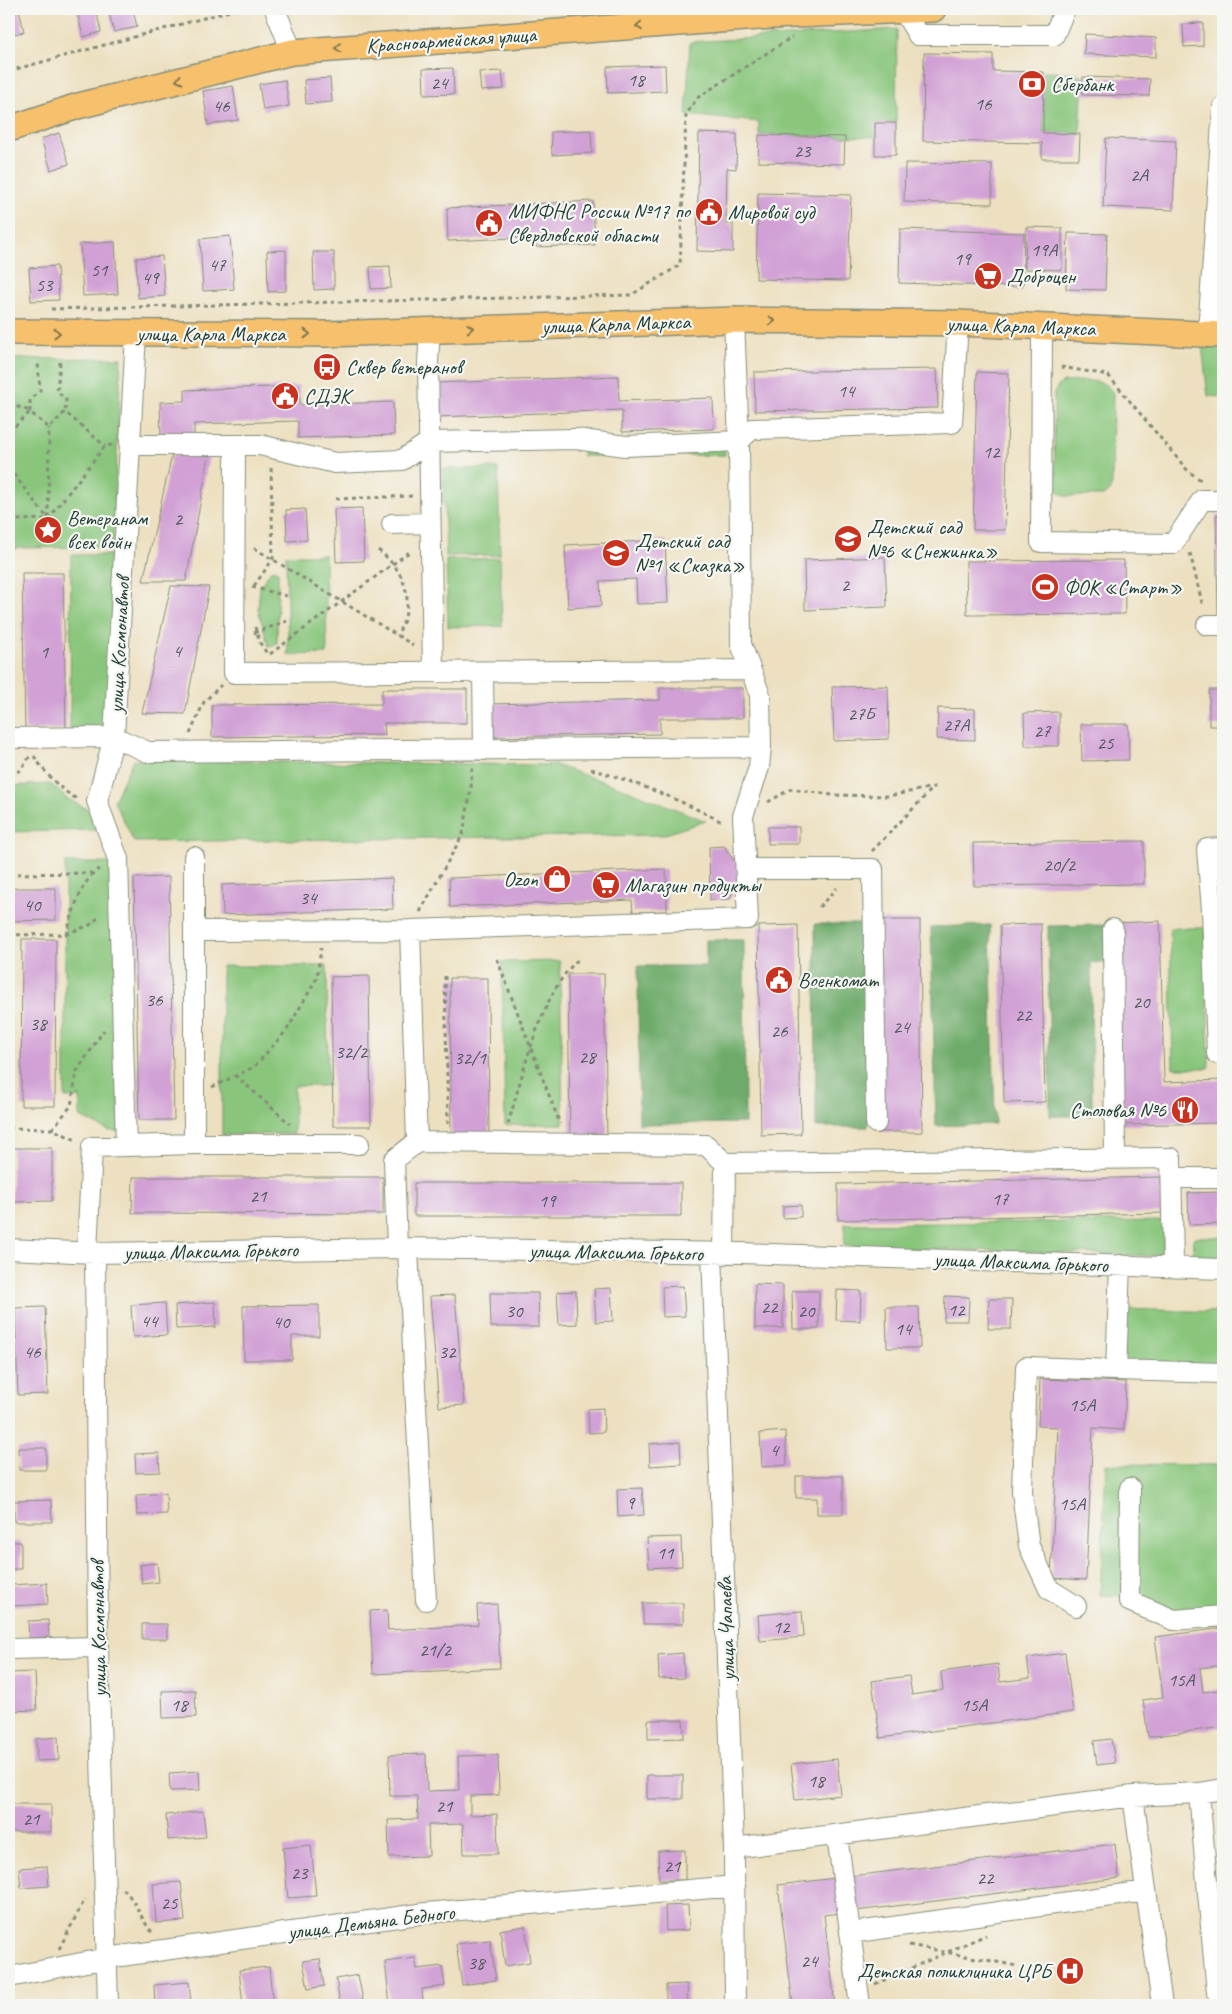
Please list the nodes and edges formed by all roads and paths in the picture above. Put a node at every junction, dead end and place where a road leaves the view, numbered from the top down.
1 (237, 9) edge
2 (275, 9) edge
3 (932, 9) edge
4 (1065, 9) edge
5 (903, 10) edge
6 (778, 13) edge
7 (292, 52) junction
8 (9, 71) edge
9 (1223, 107) edge
10 (9, 128) edge
11 (46, 309) dead end
12 (734, 320) junction
13 (958, 323) junction
14 (430, 330) junction
15 (9, 332) edge
16 (136, 334) junction
17 (1216, 335) edge
18 (1042, 337) junction
19 (38, 362) dead end
20 (60, 362) dead end
21 (9, 404) edge
22 (30, 411) junction
23 (65, 412) junction
24 (49, 428) junction
25 (9, 432) edge
26 (739, 441) junction
27 (430, 442) junction
28 (130, 445) junction
29 (235, 445) junction
30 (105, 446) junction
31 (271, 448) junction
32 (9, 468) edge
33 (1202, 482) dead end
34 (430, 496) junction
35 (336, 499) dead end
36 (1223, 500) edge
37 (48, 519) junction
38 (392, 524) dead end
39 (1184, 527) junction
40 (431, 530) junction
41 (234, 536) junction
42 (378, 550) dead end
43 (9, 557) edge
44 (273, 559) junction
45 (393, 563) junction
46 (244, 585) junction
47 (253, 594) dead end
48 (286, 596) dead end
49 (342, 601) junction
50 (287, 621) dead end
51 (254, 624) dead end
52 (1215, 625) edge
53 (256, 632) junction
54 (398, 635) junction
55 (234, 639) junction
56 (268, 655) junction
57 (433, 664) junction
58 (751, 670) junction
59 (483, 672) junction
60 (234, 673) junction
61 (114, 737) junction
62 (16, 738) edge
63 (762, 747) junction
64 (478, 750) junction
65 (182, 751) junction
66 (585, 767) dead end
67 (100, 810) junction
68 (743, 816) junction
69 (724, 824) dead end
70 (1215, 848) edge
71 (194, 857) dead end
72 (118, 859) junction
73 (746, 869) junction
74 (855, 869) junction
75 (92, 873) junction
76 (9, 874) edge
77 (120, 900) junction
78 (819, 907) dead end
79 (1113, 929) dead end
80 (324, 930) junction
81 (410, 930) junction
82 (195, 931) junction
83 (66, 934) junction
84 (9, 935) edge
85 (580, 958) dead end
86 (497, 959) dead end
87 (445, 976) dead end
88 (122, 1009) junction
89 (532, 1050) junction
90 (1217, 1054) dead end
91 (235, 1075) junction
92 (194, 1095) junction
93 (876, 1123) dead end
94 (9, 1128) edge
95 (52, 1129) junction
96 (417, 1142) junction
97 (460, 1143) junction
98 (502, 1143) junction
99 (194, 1144) junction
100 (319, 1144) junction
101 (358, 1144) dead end
102 (567, 1144) junction
103 (126, 1146) junction
104 (92, 1147) junction
105 (1115, 1158) junction
106 (725, 1163) junction
107 (1172, 1178) junction
108 (1223, 1178) edge
109 (402, 1249) junction
110 (9, 1250) edge
111 (91, 1252) junction
112 (718, 1254) junction
113 (1120, 1265) junction
114 (1173, 1266) junction
115 (1223, 1269) edge
116 (1116, 1370) junction
117 (1223, 1373) edge
118 (1130, 1488) dead end
119 (426, 1600) dead end
120 (1076, 1606) dead end
121 (1223, 1616) edge
122 (98, 1647) junction
123 (9, 1648) edge
124 (1223, 1789) edge
125 (1199, 1793) junction
126 (1132, 1796) junction
127 (837, 1835) junction
128 (734, 1848) junction
129 (105, 1882) junction
130 (735, 1886) junction
131 (1146, 1892) junction
132 (86, 1899) dead end
133 (1223, 1911) edge
134 (1211, 1929) junction
135 (850, 1933) junction
136 (988, 1933) dead end
137 (156, 1936) dead end
138 (903, 1944) dead end
139 (947, 1952) junction
140 (107, 1958) junction
141 (1017, 1966) dead end
142 (45, 1970) junction
143 (9, 1977) edge
144 (1223, 2001) edge
145 (859, 2003) edge
146 (108, 2005) edge
147 (736, 2005) edge
148 (1162, 2005) edge

1 - 8 path
2 - 7 street
3 - 5 main road, Красноармейская улица
4 - 5 street
5 - 6 main road, Красноармейская улица
6 -> 7 main road, Красноармейская улица
6 - 11 path
7 -> 10 main road, Красноармейская улица
9 - 17 street
12 -> 13 main road, улица Карла Маркса
14 -> 12 main road, улица Карла Маркса
12 - 26 street
13 - 18 main road, улица Карла Маркса
13 - 26 street
16 -> 14 main road, улица Карла Маркса
14 - 27 street
15 -> 16 main road, улица Карла Маркса
16 - 28 street, улица Космонавтов
17 - 18 main road, улица Карла Маркса
18 - 33 path
18 - 39 street
19 - 22 path
20 - 23 path
21 - 22 path
22 - 24 path
22 - 25 path
23 - 24 path
23 - 30 path
24 - 37 path
26 - 27 street
26 - 58 street
27 - 31 street
27 - 34 street
28 - 29 street
28 - 30 path
28 - 61 street, улица Космонавтов
29 - 31 street
29 - 41 street
30 - 37 path
31 - 44 path
32 - 37 path
34 - 35 path
34 - 40 street
36 - 39 street
37 - 43 path
38 - 40 street
39 - 52 path
40 - 45 path
40 - 57 street
41 - 44 path
41 - 46 street
42 - 45 path
44 - 46 path
44 - 49 path
45 - 49 path
45 - 54 path
46 - 47 path
46 - 48 path
46 - 55 street
49 - 54 path
49 - 56 path
50 - 53 path
51 - 53 path
53 - 55 path
53 - 56 path
54 - 57 path
55 - 60 street
56 - 60 path
57 - 59 street
57 - 60 street
58 - 59 street
58 - 63 street
59 - 64 street
60 - 65 path
61 - 62 street
61 - 65 street
61 - 67 street, улица Космонавтов
62 - 67 path
63 - 64 street
63 - 68 street
64 - 65 street
64 - 81 path
66 - 69 path
67 - 72 street, улица Космонавтов
68 - 73 street
68 - 74 path
70 - 90 street
71 - 82 street
72 - 75 path
72 - 77 street, улица Космонавтов
73 - 74 street
73 - 81 street
74 - 78 path
74 - 93 street
75 - 76 path
75 - 83 path
77 - 83 path
77 - 88 street, улица Космонавтов
79 - 105 street
80 - 81 street
80 - 82 street
80 - 91 path
81 - 96 street
82 - 92 street
83 - 84 path
85 - 89 path
86 - 89 path
87 - 97 path
88 - 95 path
88 - 103 street, улица Космонавтов
89 - 98 path
89 - 102 path
91 - 92 path
91 - 100 path
92 - 99 street
94 - 95 path
95 - 104 path
96 - 97 street
96 - 109 street
97 - 98 street
98 - 102 street
99 - 100 street
99 - 103 street
100 - 101 street
102 - 106 street
103 - 104 street
104 - 111 street, улица Космонавтов
105 - 106 street
105 - 107 street
106 - 112 street, улица Чапаева
107 - 108 street
107 - 114 street
109 - 111 street, улица Максима Горького
109 - 112 street, улица Максима Горького
109 - 119 street
110 - 111 street, улица Максима Горького
111 - 122 street, улица Космонавтов
112 - 113 street, улица Максима Горького
112 - 128 street, улица Чапаева
113 - 114 street, улица Максима Горького
113 - 116 street
114 - 115 street, улица Максима Горького
116 - 117 street
116 - 120 street
118 - 121 street
122 - 123 street
122 - 129 street, улица Космонавтов
124 - 125 street
125 - 126 street
125 - 134 street
126 - 127 street
126 - 131 street
127 - 128 street
127 - 135 street
128 - 130 street, улица Чапаева
129 - 137 path
129 - 140 street, улица Космонавтов
130 - 140 street, улица Демьяна Бедного
130 - 147 street, улица Чапаева
131 - 135 street
131 - 148 street
132 - 142 path
133 - 134 street
134 - 144 street
135 - 145 street
136 - 139 path
138 - 139 path
139 - 141 path
139 - 145 path
140 - 142 street, улица Демьяна Бедного
140 - 146 street, улица Космонавтов
142 - 143 street, улица Демьяна Бедного

